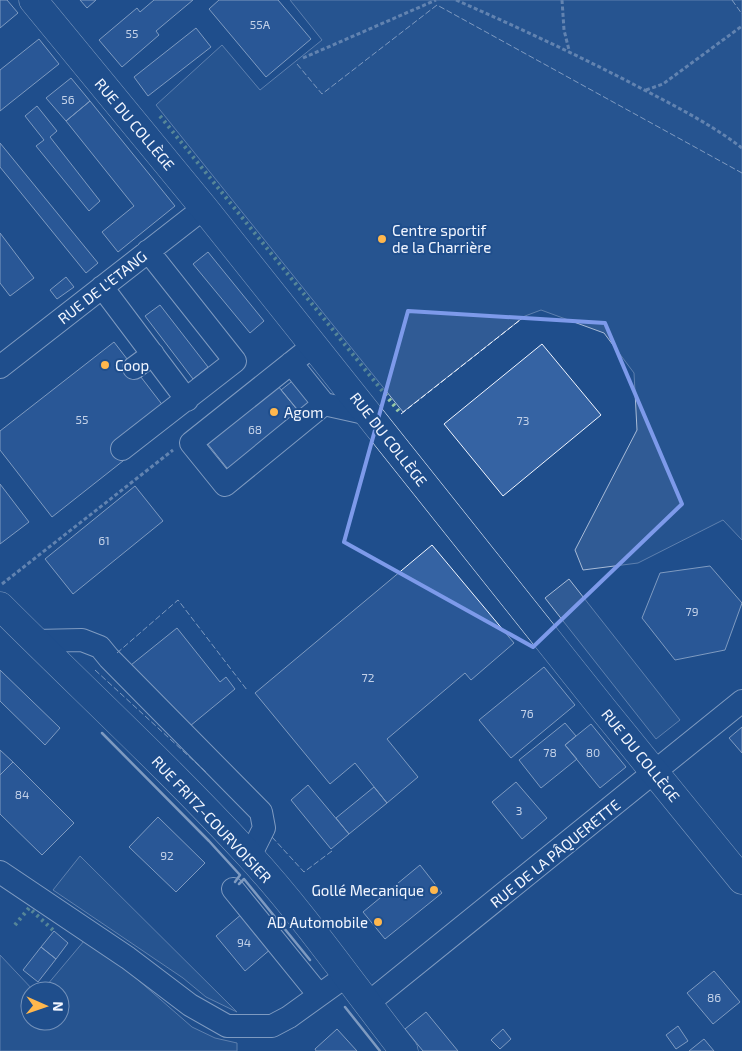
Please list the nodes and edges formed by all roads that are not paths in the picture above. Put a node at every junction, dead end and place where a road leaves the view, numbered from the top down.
1 (33, 0) edge
2 (204, 208) junction
3 (148, 251) junction
4 (102, 288) junction
5 (314, 345) junction
6 (153, 354) junction
7 (291, 363) junction
8 (0, 366) edge
9 (134, 368) dead end
10 (186, 400) junction
11 (324, 404) junction
12 (369, 414) junction
13 (122, 449) dead end
14 (0, 606) edge
15 (35, 641) junction
16 (742, 701) edge
17 (656, 772) junction
18 (250, 856) junction
19 (0, 872) edge
20 (742, 880) edge
21 (233, 889) dead end
22 (346, 976) junction
23 (319, 996) junction
24 (367, 1004) junction
25 (404, 1051) edge

1 - 2 main road, RUE DU COLLÈGE
2 - 3 street, RUE DE L'ETANG
2 - 5 main road, RUE DU COLLÈGE
3 - 4 street, RUE DE L'ETANG
3 - 10 street
4 - 6 street
4 - 8 street, RUE DE L'ETANG
5 - 7 street
5 - 12 main road, RUE DU COLLÈGE
6 - 9 street
6 - 10 street
7 - 11 street
7 - 11 street
10 - 13 street
11 - 12 street
12 - 17 main road, RUE DU COLLÈGE
14 - 15 main road, RUE FRITZ-COURVOISIER
15 - 18 main road, RUE FRITZ-COURVOISIER
15 - 18 street
16 - 17 street, RUE DE LA PÂQUERETTE
17 - 20 main road, RUE DU COLLÈGE
17 - 24 street, RUE DE LA PÂQUERETTE
18 - 22 main road, RUE FRITZ-COURVOISIER
19 - 23 street
21 - 23 street
22 - 23 street
22 - 24 main road, RUE FRITZ-COURVOISIER
24 - 25 main road, RUE FRITZ-COURVOISIER

